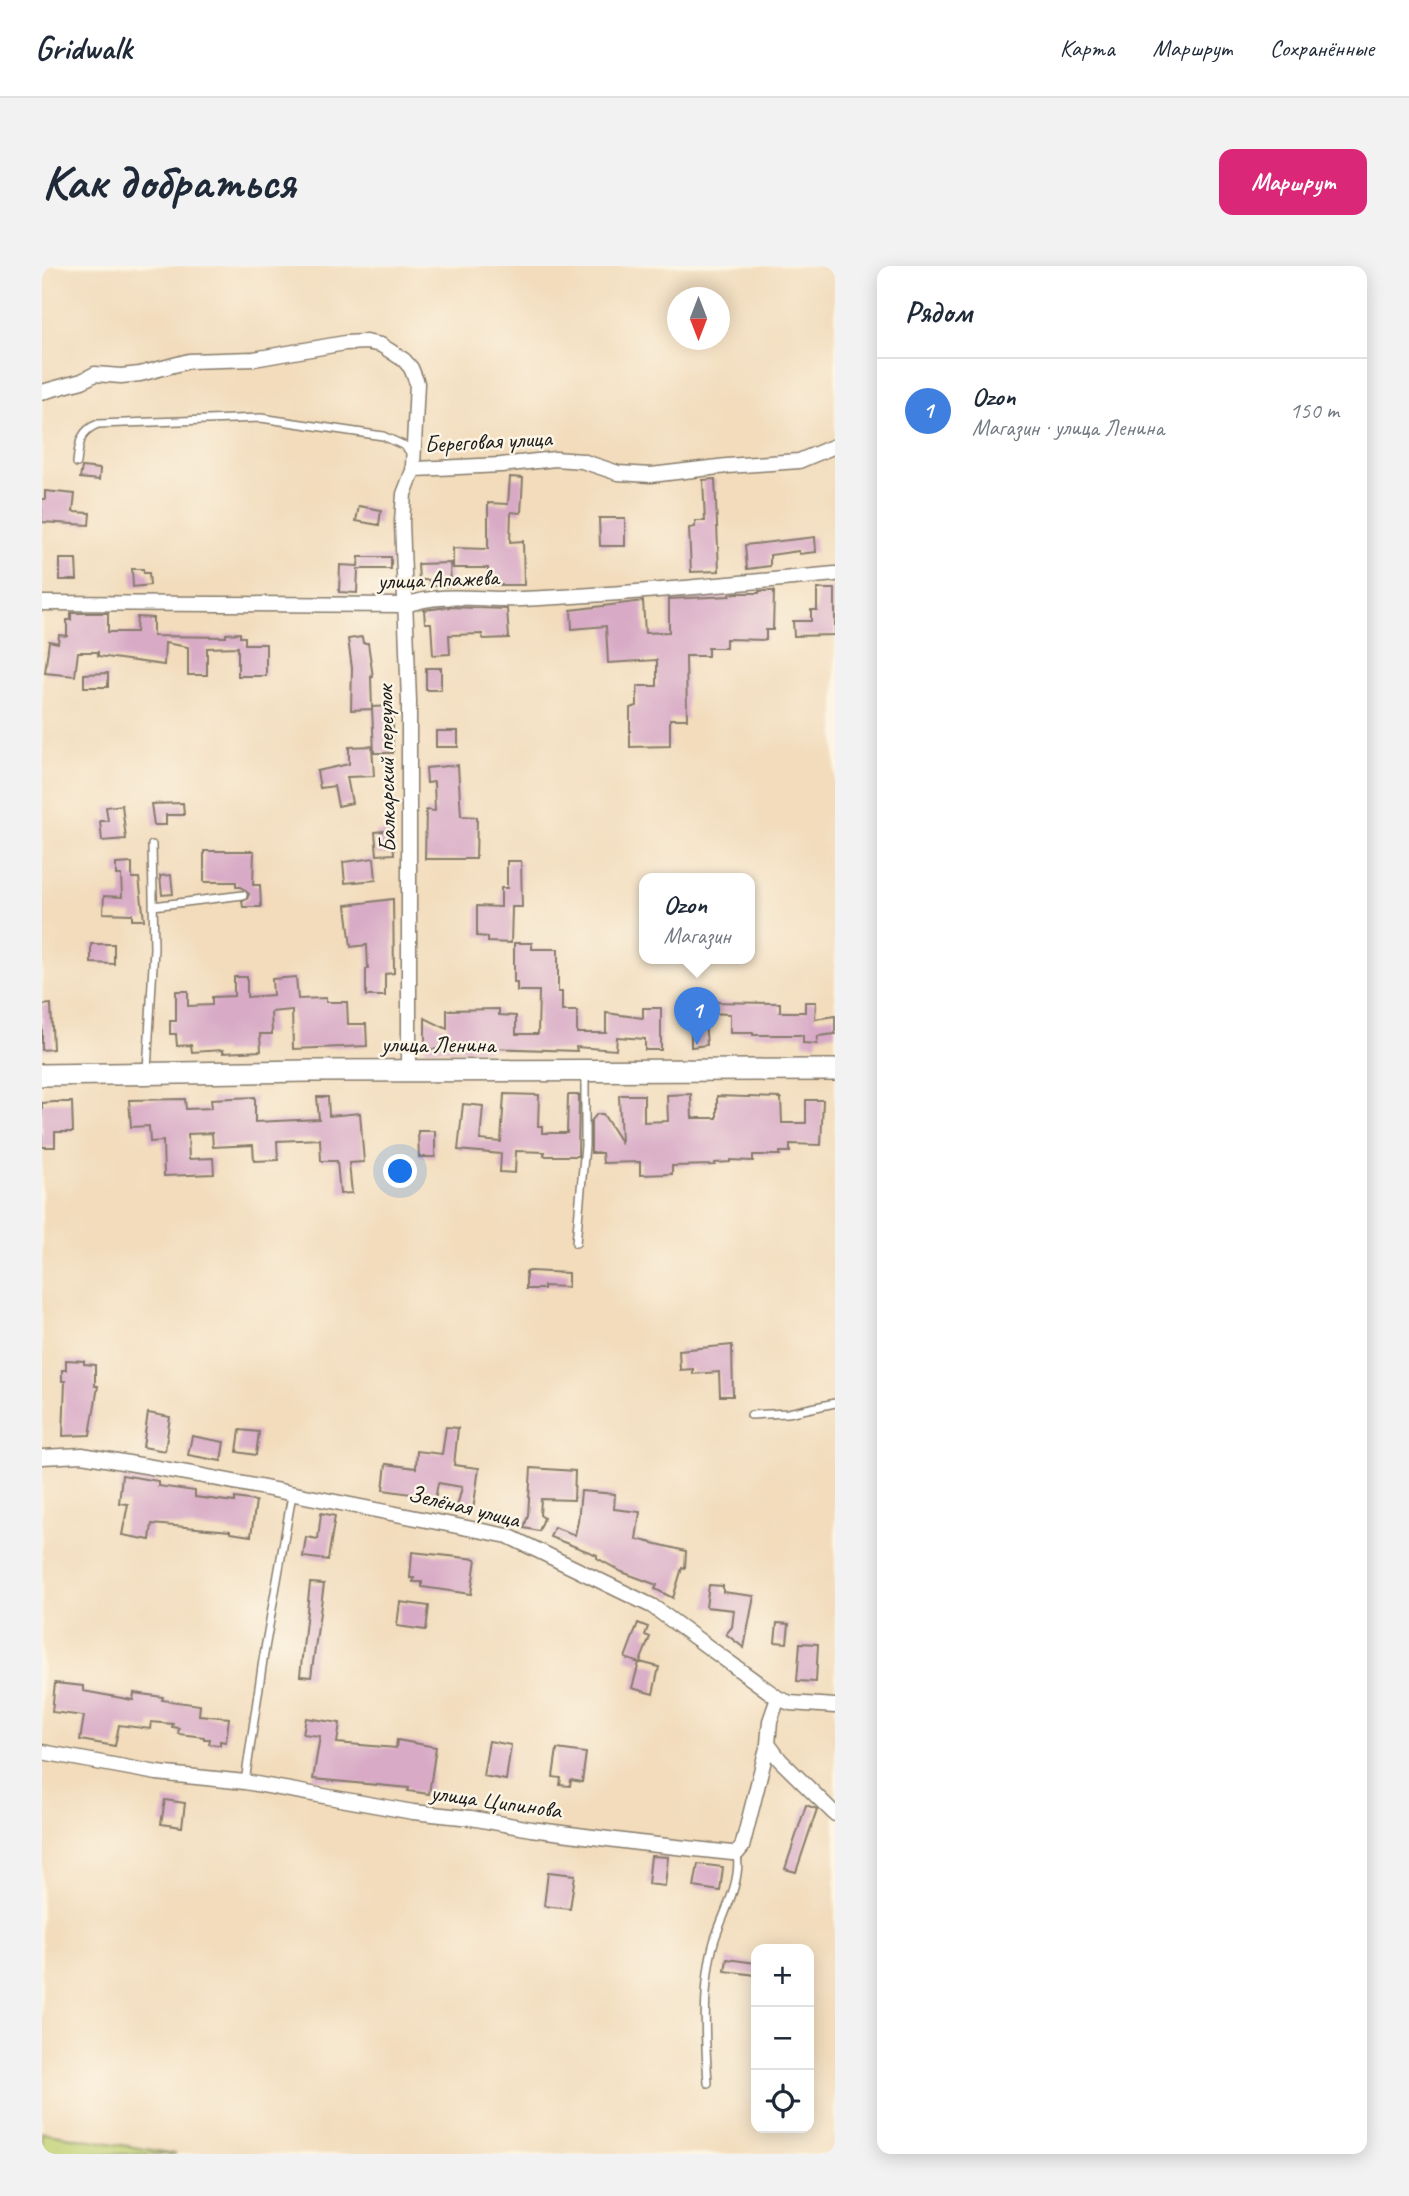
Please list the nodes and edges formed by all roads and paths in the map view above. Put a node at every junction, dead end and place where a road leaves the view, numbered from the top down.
1 (42, 392) edge
2 (835, 446) edge
3 (414, 462) junction
4 (77, 463) dead end
5 (835, 574) edge
6 (42, 603) edge
7 (406, 604) junction
8 (152, 845) dead end
9 (243, 895) dead end
10 (153, 906) junction
11 (584, 1070) junction
12 (835, 1070) edge
13 (410, 1071) junction
14 (147, 1073) junction
15 (42, 1075) edge
16 (576, 1243) dead end
17 (835, 1402) edge
18 (751, 1415) dead end
19 (42, 1457) edge
20 (292, 1495) junction
21 (778, 1698) junction
22 (835, 1706) edge
23 (768, 1744) junction
24 (42, 1752) edge
25 (245, 1782) junction
26 (835, 1814) edge
27 (737, 1853) junction
28 (708, 2083) dead end

1 - 3 street, Береговая улица
2 - 3 street, Береговая улица
3 - 4 lane
3 - 7 street, Балкарский переулок
5 - 7 street, улица Апажева
6 - 7 street, улица Апажева
7 - 13 street, Балкарский переулок
8 - 10 lane
9 - 10 lane
10 - 14 lane
11 - 12 street, улица Ленина
11 - 13 street, улица Ленина
11 - 16 lane
13 - 14 street, улица Ленина
14 - 15 street, улица Ленина
17 - 18 lane
19 - 20 street, Зелёная улица
20 - 21 street, Зелёная улица
20 - 25 lane
21 - 22 street, Зелёная улица
21 - 23 street
23 - 26 street
23 - 27 street
24 - 25 street, улица Ципинова
25 - 27 street, улица Ципинова
27 - 28 lane

